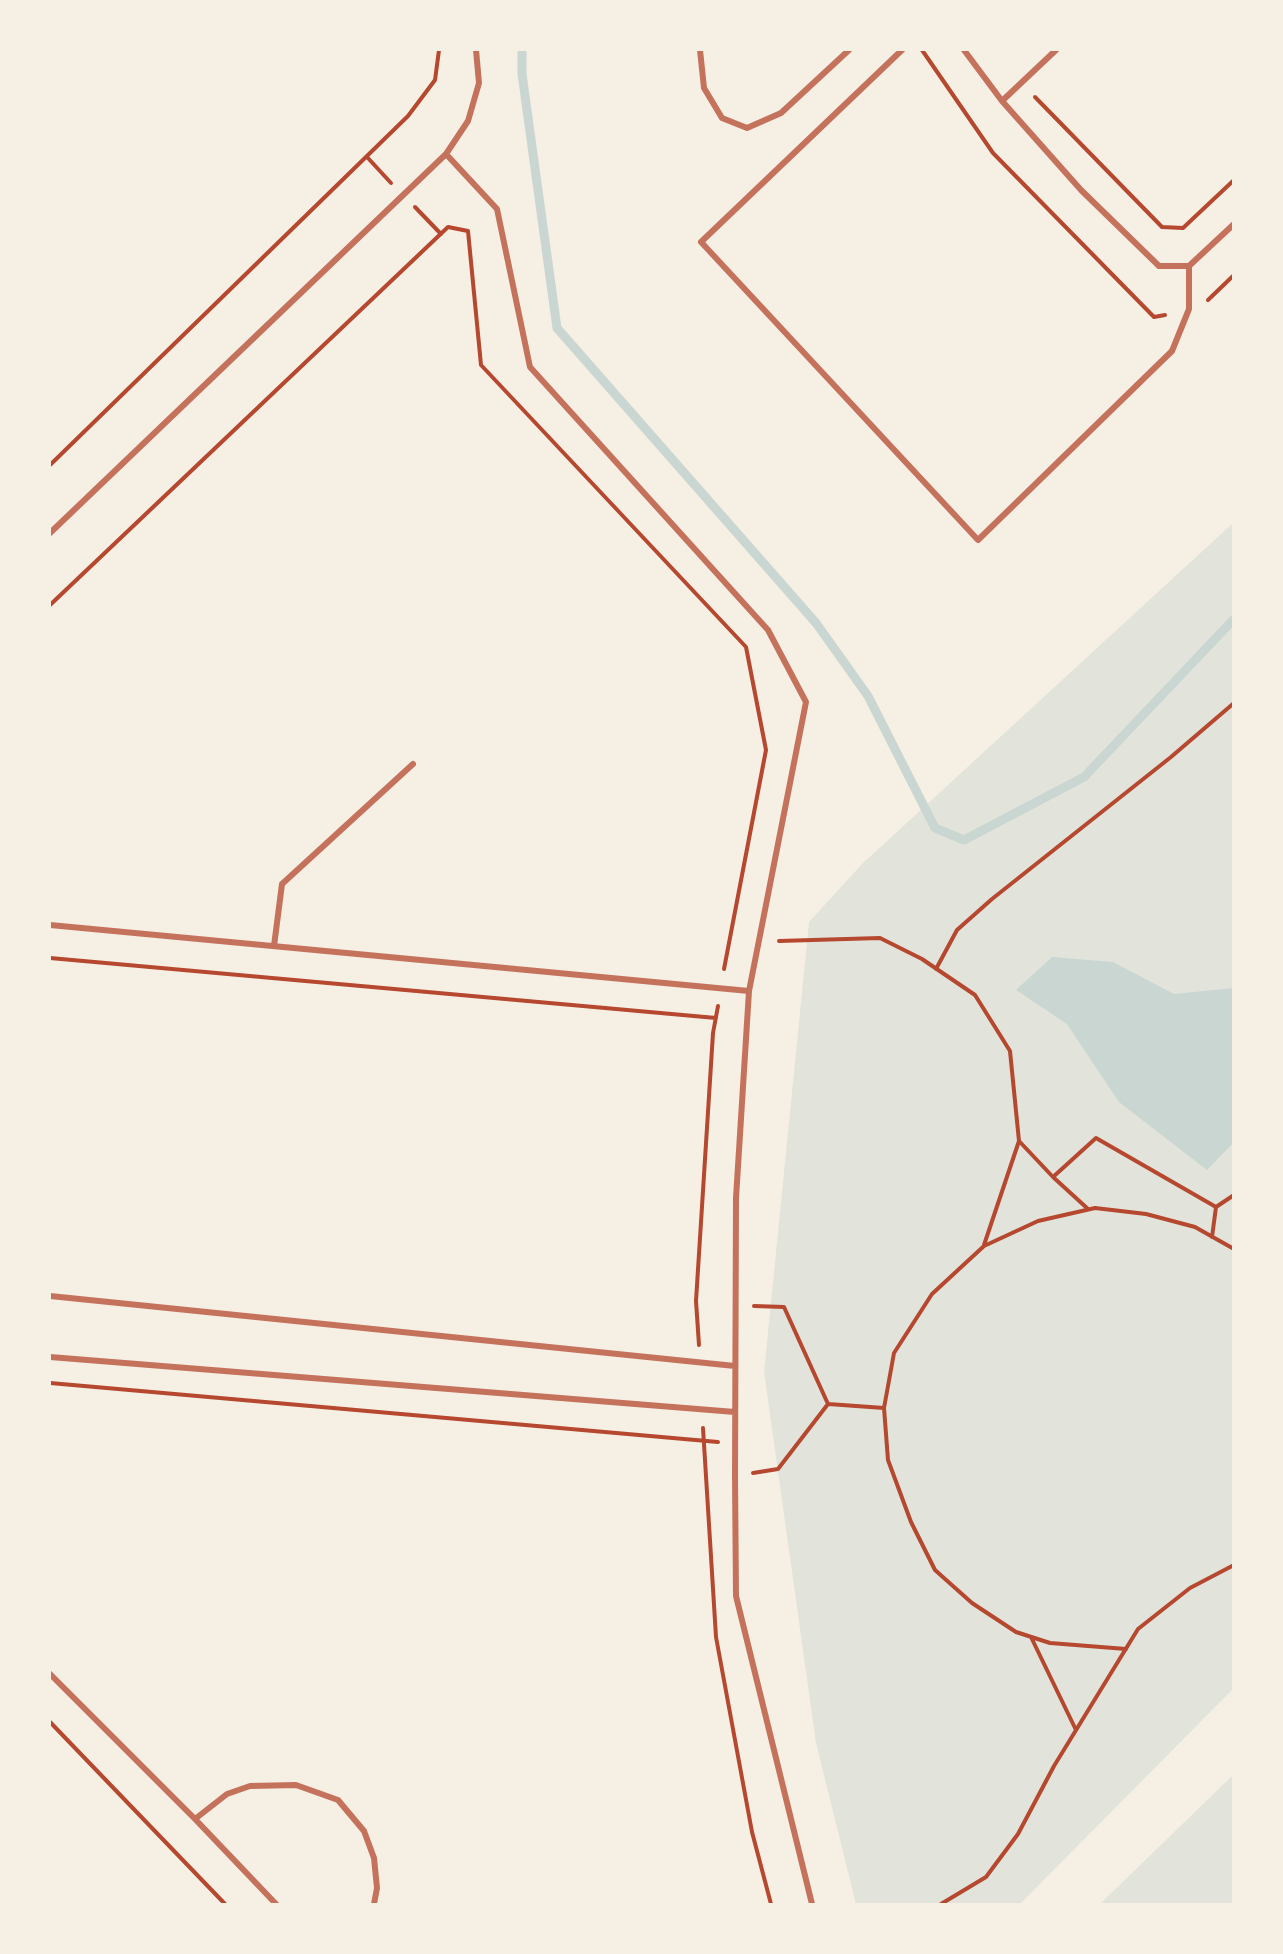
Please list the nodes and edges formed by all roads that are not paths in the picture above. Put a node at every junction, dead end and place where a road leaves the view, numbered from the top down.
1 (476, 50) edge
2 (700, 50) edge
3 (849, 50) edge
4 (902, 50) edge
5 (964, 50) edge
6 (1056, 50) edge
7 (1002, 101) junction
8 (446, 154) junction
9 (1233, 224) edge
10 (1189, 267) junction
11 (50, 533) edge
12 (413, 764) dead end
13 (50, 925) edge
14 (273, 946) junction
15 (749, 991) junction
16 (50, 1296) edge
17 (50, 1357) edge
18 (735, 1366) junction
19 (735, 1412) junction
20 (50, 1674) edge
21 (195, 1819) junction
22 (276, 1905) edge
23 (374, 1905) edge
24 (812, 1905) edge

1 - 8 street
2 - 3 street
4 - 10 street
5 - 7 street
6 - 7 street
7 - 10 street
8 - 11 street
8 - 15 street
9 - 10 street
12 - 14 street
13 - 14 street
14 - 15 street
15 - 18 street
16 - 18 street
17 - 19 street
18 - 19 street
19 - 24 street
20 - 21 street
21 - 22 street
21 - 23 street

